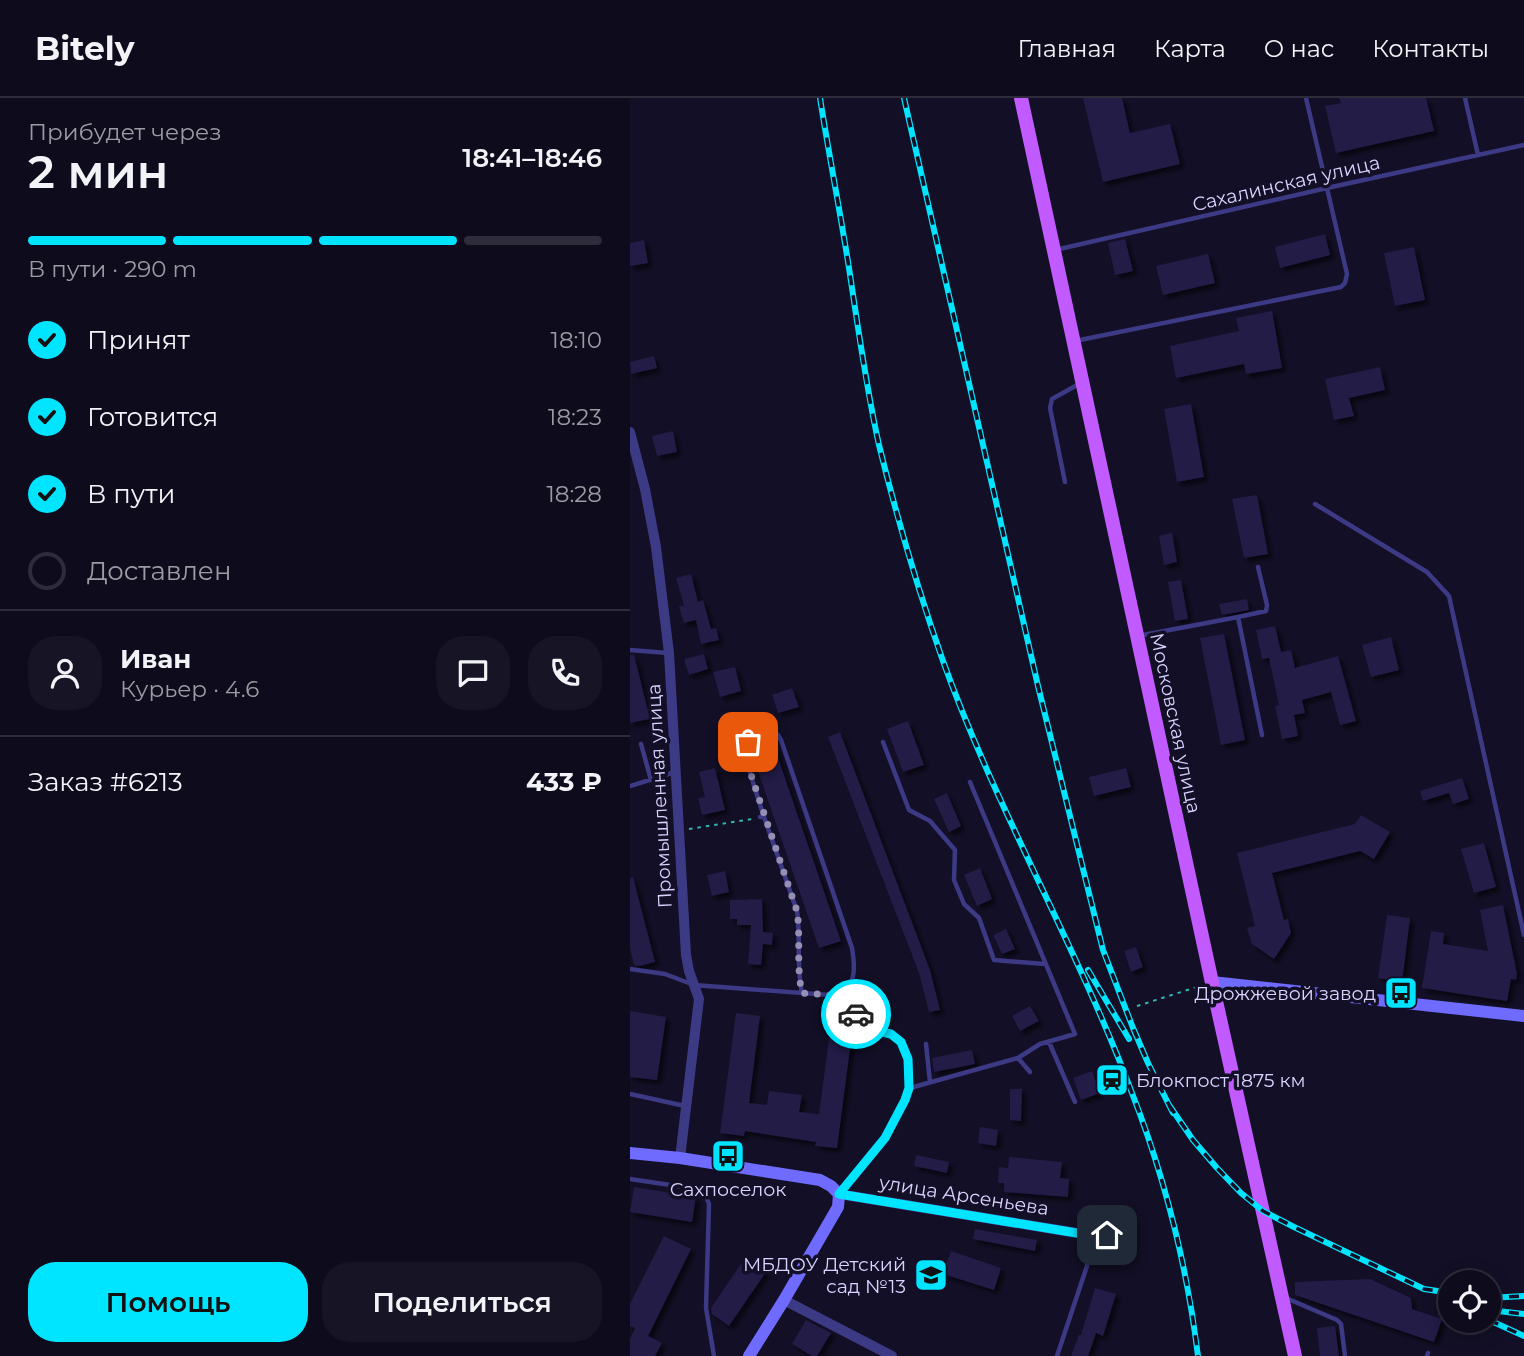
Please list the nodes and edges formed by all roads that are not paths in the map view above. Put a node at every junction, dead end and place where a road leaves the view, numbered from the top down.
1 (1021, 98) edge
2 (1306, 98) edge
3 (1465, 98) edge
4 (1524, 145) edge
5 (1478, 155) junction
6 (1327, 188) junction
7 (1054, 251) junction
8 (1074, 341) junction
9 (1083, 382) junction
10 (630, 432) edge
11 (1065, 482) dead end
12 (1315, 504) dead end
13 (1258, 567) dead end
14 (1238, 617) junction
15 (1137, 636) junction
16 (630, 650) edge
17 (669, 653) junction
18 (1262, 735) dead end
19 (883, 742) dead end
20 (641, 744) dead end
21 (675, 772) junction
22 (651, 780) junction
23 (970, 782) dead end
24 (630, 786) edge
25 (1524, 935) edge
26 (1045, 964) junction
27 (630, 969) edge
28 (1212, 982) junction
29 (694, 985) junction
30 (802, 993) junction
31 (843, 996) junction
32 (1524, 1016) edge
33 (1049, 1042) junction
34 (926, 1044) dead end
35 (1018, 1058) junction
36 (1030, 1072) dead end
37 (930, 1082) junction
38 (909, 1088) junction
39 (630, 1094) edge
40 (1075, 1102) dead end
41 (686, 1106) junction
42 (630, 1153) edge
43 (680, 1158) junction
44 (630, 1179) edge
45 (839, 1194) junction
46 (1083, 1234) junction
47 (1131, 1235) dead end
48 (1282, 1297) junction
49 (784, 1300) junction
50 (714, 1356) edge
51 (748, 1356) edge
52 (892, 1356) edge
53 (1057, 1356) edge
54 (1295, 1356) edge
55 (1345, 1356) edge

1 - 7 main road, Московская улица
2 - 6 lane
3 - 5 lane
4 - 5 lane, Сахалинская улица
5 - 6 lane, Сахалинская улица
6 - 7 lane, Сахалинская улица
6 - 8 lane
7 - 8 main road, Московская улица
8 - 9 main road, Московская улица
9 - 11 lane
9 - 15 main road, Московская улица
10 - 17 street, Промышленная улица
12 - 25 lane
13 - 14 lane
14 - 15 lane
14 - 18 lane
15 - 28 main road, Московская улица
16 - 17 lane
17 - 21 street, Промышленная улица
19 - 26 lane
20 - 22 lane
21 - 22 lane
21 - 29 street, Промышленная улица
22 - 24 lane
23 - 26 lane
26 - 33 lane
27 - 29 lane
28 - 32 street
28 - 48 main road, Московская улица
29 - 30 lane
29 - 41 street, Промышленная улица
30 - 31 lane
30 - 31 lane
31 - 38 lane
33 - 35 lane
33 - 40 lane
34 - 37 lane
35 - 36 lane
35 - 37 lane
37 - 38 lane
38 - 45 lane
39 - 41 lane
41 - 43 street, Промышленная улица
42 - 43 street, улица Арсеньева
43 - 45 street, улица Арсеньева
44 - 50 lane
45 - 46 street, улица Арсеньева
45 - 49 street
46 - 47 street, улица Арсеньева
46 - 53 lane
48 - 54 main road, Московская улица
48 - 55 lane
49 - 51 street
49 - 52 street

